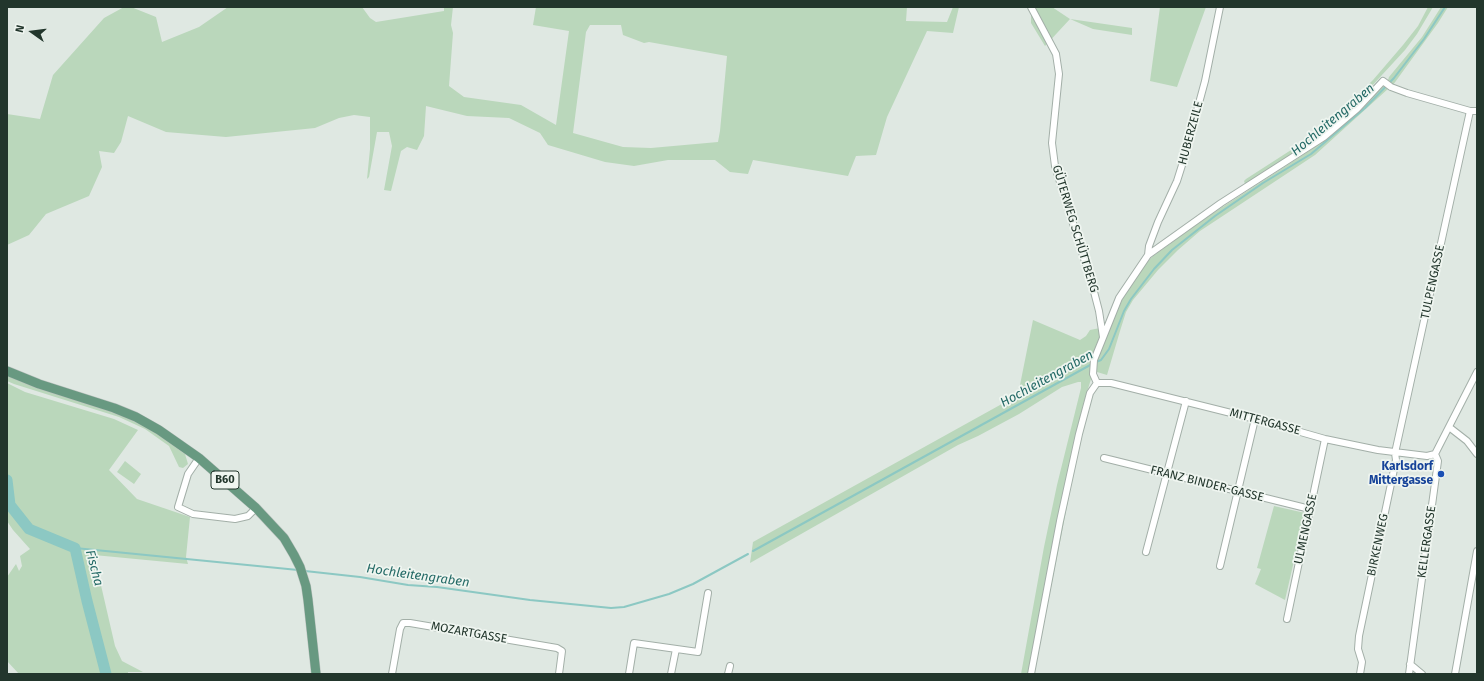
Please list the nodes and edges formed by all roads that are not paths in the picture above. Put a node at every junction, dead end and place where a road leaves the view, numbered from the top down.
1 (1031, 7) edge
2 (1220, 7) edge
3 (1470, 111) junction
4 (1477, 111) edge
5 (1148, 255) junction
6 (1099, 311) junction
7 (1111, 317) junction
8 (1103, 337) junction
9 (7, 371) edge
10 (1477, 372) edge
11 (1097, 383) junction
12 (1186, 402) junction
13 (1255, 419) junction
14 (1449, 427) junction
15 (1325, 439) junction
16 (1395, 453) junction
17 (1435, 454) junction
18 (1477, 454) edge
19 (199, 458) junction
20 (1104, 458) dead end
21 (1168, 474) junction
22 (1237, 491) junction
23 (256, 508) junction
24 (1310, 509) junction
25 (1477, 551) edge
26 (1146, 552) dead end
27 (1220, 566) dead end
28 (708, 593) dead end
29 (1287, 619) dead end
30 (676, 649) junction
31 (1410, 664) junction
32 (730, 666) dead end
33 (316, 674) edge
34 (392, 674) edge
35 (559, 674) edge
36 (629, 674) edge
37 (671, 674) edge
38 (728, 674) edge
39 (1031, 674) edge
40 (1360, 674) edge
41 (1409, 674) edge
42 (1422, 674) edge
43 (1455, 674) edge

1 - 6 street, GÜTERWEG SCHÜTTBERG
2 - 5 street, HUBERZEILE
3 - 4 street
3 - 5 street
3 - 16 street, TULPENGASSE
5 - 7 street
6 - 7 street
6 - 8 street, GÜTERWEG SCHÜTTBERG
7 - 8 street
8 - 11 street
9 - 19 main road, B60
10 - 14 street
11 - 12 street, MITTERGASSE
11 - 39 street
12 - 13 street, MITTERGASSE
12 - 21 street
13 - 15 street, MITTERGASSE
13 - 22 street
14 - 17 street
14 - 18 street
15 - 16 street, MITTERGASSE
15 - 24 street, ULMENGASSE
16 - 17 street, MITTERGASSE
16 - 40 street, BIRKENWEG
17 - 31 street, KELLERGASSE
19 - 23 main road, B60
19 - 23 street
20 - 21 street, FRANZ BINDER-GASSE
21 - 22 street, FRANZ BINDER-GASSE
21 - 26 street
22 - 24 street, FRANZ BINDER-GASSE
22 - 27 street
23 - 33 main road, B60
24 - 29 street, ULMENGASSE
25 - 43 street
28 - 30 street
30 - 36 street
30 - 37 street
31 - 41 street, KELLERGASSE
31 - 42 street
32 - 38 street
34 - 35 street, MOZARTGASSE

